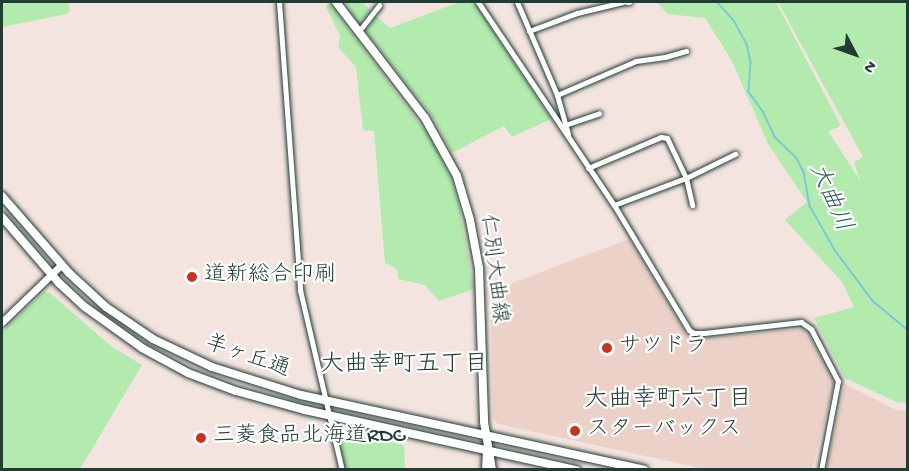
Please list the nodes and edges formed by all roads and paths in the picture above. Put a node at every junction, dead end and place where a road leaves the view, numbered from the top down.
1 (279, 2) edge
2 (336, 2) edge
3 (478, 2) edge
4 (517, 2) edge
5 (623, 2) edge
6 (378, 5) dead end
7 (360, 31) junction
8 (529, 31) junction
9 (686, 51) dead end
10 (557, 95) junction
11 (599, 113) dead end
12 (565, 125) junction
13 (569, 139) junction
14 (735, 154) dead end
15 (588, 168) junction
16 (686, 178) junction
17 (2, 196) edge
18 (614, 205) junction
19 (692, 206) dead end
20 (2, 217) edge
21 (61, 265) junction
22 (51, 274) junction
23 (2, 322) edge
24 (326, 400) junction
25 (329, 416) junction
26 (486, 436) junction
27 (487, 449) junction
28 (342, 470) edge
29 (486, 470) edge
30 (492, 470) edge
31 (576, 470) edge
32 (644, 470) edge
33 (821, 470) edge

1 - 24 street
2 - 7 main road, 仁別大曲線
3 - 13 street
4 - 8 street
5 - 8 street
6 - 7 street
7 - 26 main road, 仁別大曲線
8 - 10 street
9 - 10 street
10 - 12 street
11 - 12 street
12 - 13 street
13 - 15 street
14 - 16 street
15 - 16 street
15 - 18 street
16 - 18 street
16 - 19 street
17 - 21 main road, 羊ヶ丘通
18 - 33 street
20 - 22 main road, 羊ヶ丘通
21 - 22 street
21 - 24 main road, 羊ヶ丘通
22 - 23 street
22 - 25 main road, 羊ヶ丘通
24 - 25 street
24 - 26 main road, 羊ヶ丘通
25 - 27 main road, 羊ヶ丘通
25 - 28 street
26 - 27 main road, 仁別大曲線
26 - 32 main road, 羊ヶ丘通
27 - 29 main road
27 - 30 main road
27 - 31 main road, 羊ヶ丘通

